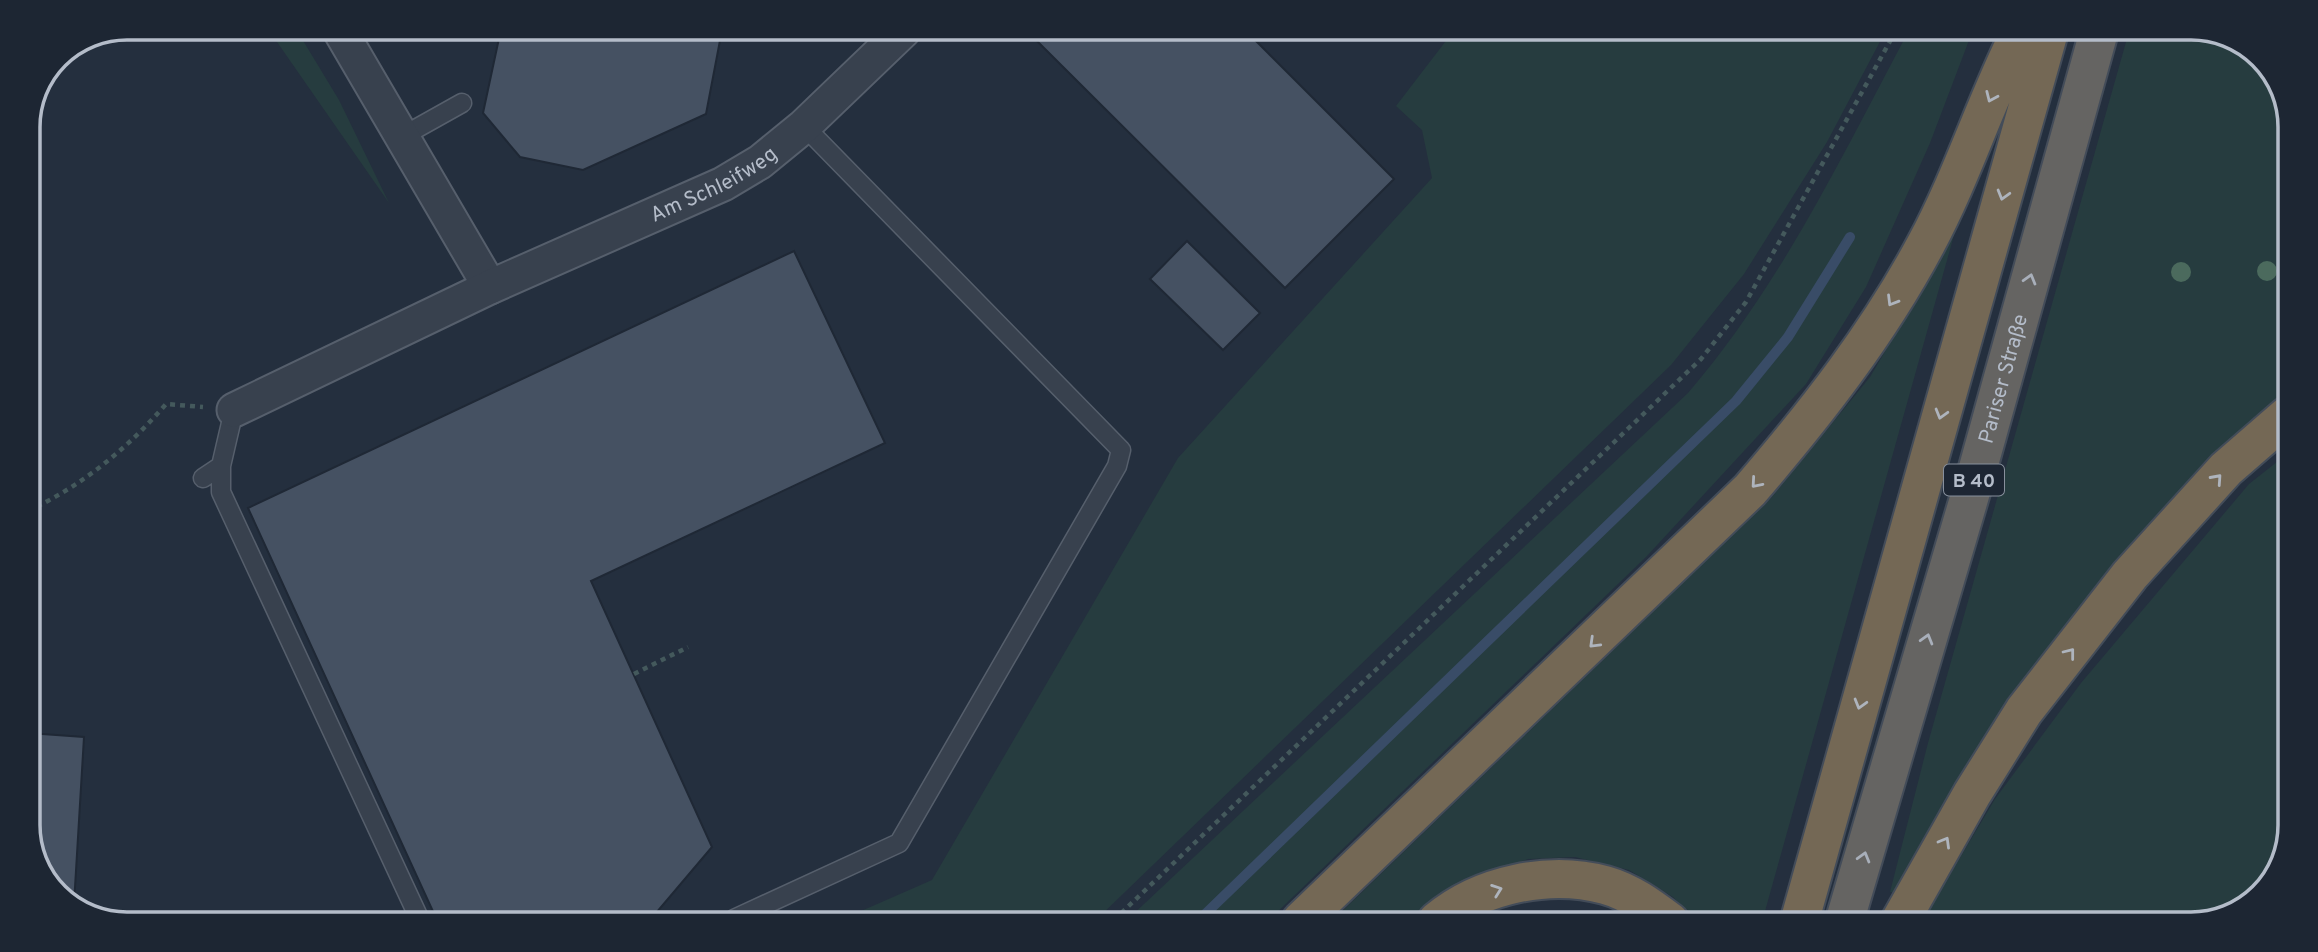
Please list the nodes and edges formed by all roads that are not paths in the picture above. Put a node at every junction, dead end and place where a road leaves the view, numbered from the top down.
1 (345, 40) edge
2 (894, 40) edge
3 (2018, 40) edge
4 (2047, 40) edge
5 (2097, 40) edge
6 (462, 103) dead end
7 (804, 126) junction
8 (402, 136) junction
9 (490, 287) junction
10 (234, 410) joint
11 (2278, 424) edge
12 (220, 466) junction
13 (203, 478) dead end
14 (416, 912) edge
15 (749, 912) edge
16 (1310, 912) edge
17 (1453, 912) edge
18 (1657, 912) edge
19 (1802, 912) edge
20 (1847, 912) edge
21 (1905, 912) edge

1 - 8 street
2 - 7 street, Am Schleifweg
3 -> 16 highway
4 -> 19 highway
20 -> 5 highway, Pariser Straße / B 40
6 - 8 lane
7 - 9 street, Am Schleifweg
7 - 15 lane
8 - 9 street
9 - 10 street, Am Schleifweg
10 - 12 lane
21 -> 11 highway
12 - 13 lane
12 - 14 lane
17 -> 18 highway

